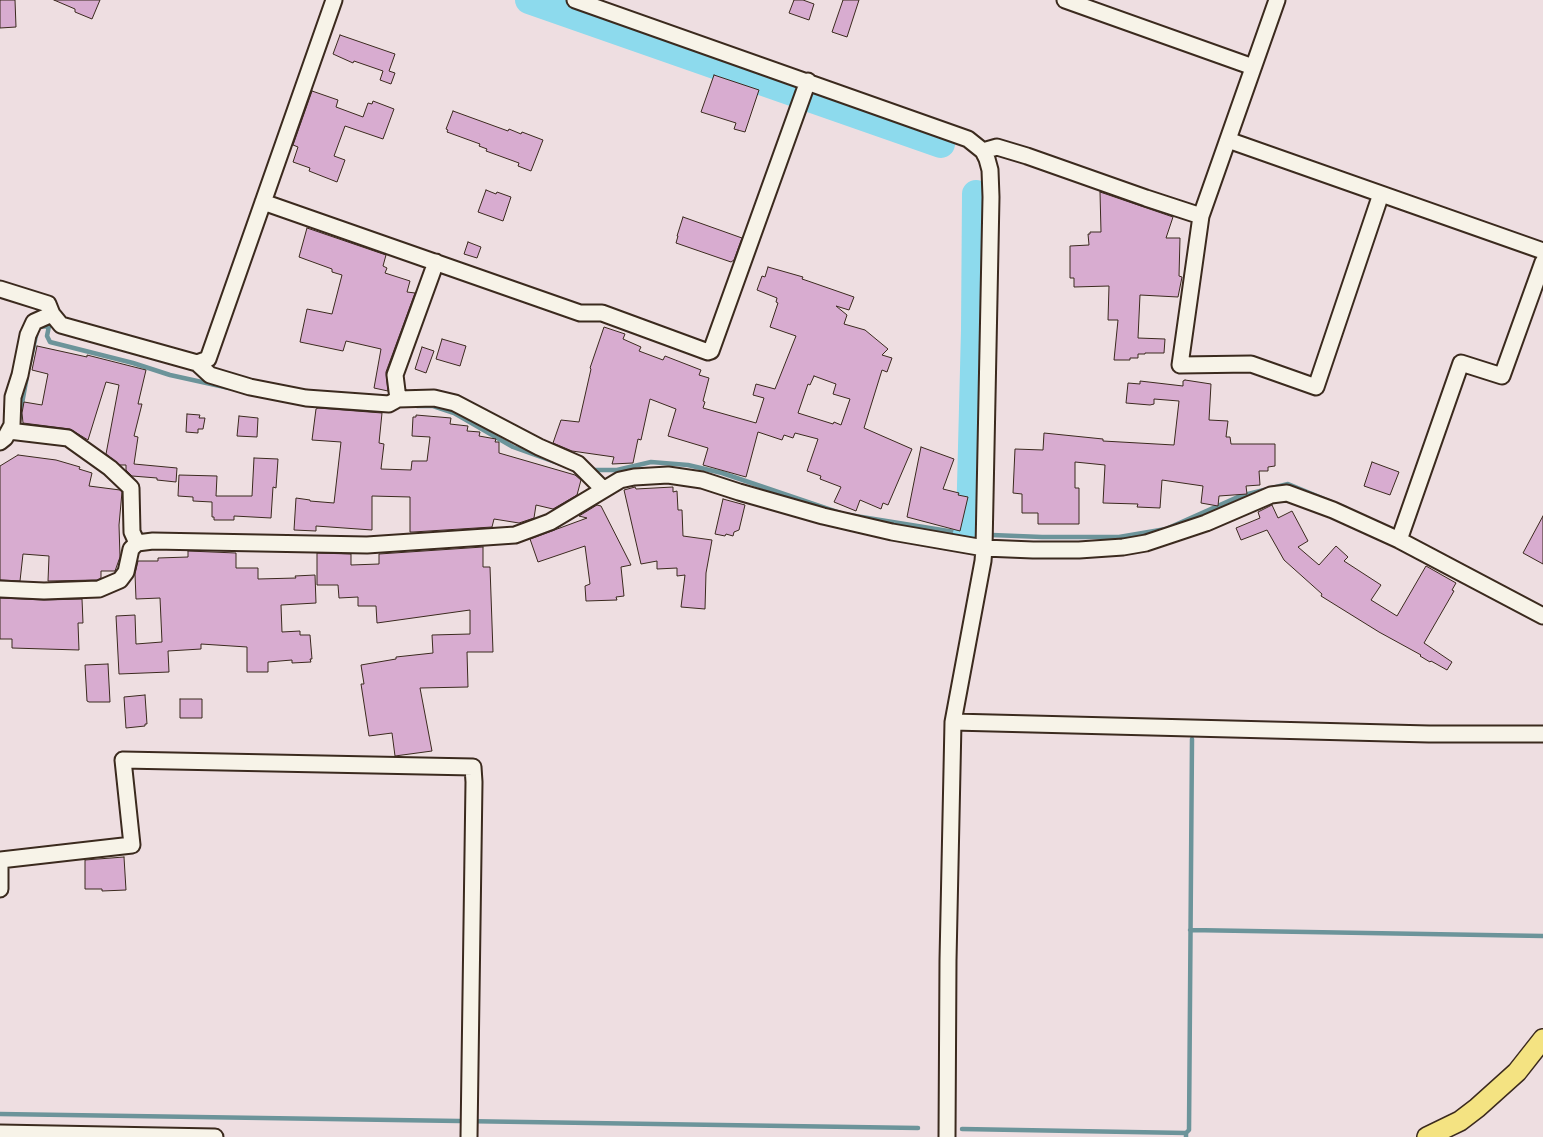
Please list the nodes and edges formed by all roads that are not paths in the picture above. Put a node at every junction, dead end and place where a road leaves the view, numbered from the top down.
1 (334, 0) edge
2 (575, 0) edge
3 (1065, 0) edge
4 (1277, 0) edge
5 (1253, 67) junction
6 (808, 81) junction
7 (1228, 140) junction
8 (983, 150) junction
9 (1382, 194) junction
10 (263, 202) junction
11 (1201, 216) junction
12 (1543, 251) edge
13 (436, 262) junction
14 (1543, 262) edge
15 (0, 289) edge
16 (52, 314) junction
17 (197, 363) junction
18 (398, 399) junction
19 (4, 437) edge
20 (603, 490) junction
21 (1399, 540) junction
22 (137, 544) junction
23 (984, 548) junction
24 (0, 589) edge
25 (1543, 616) edge
26 (952, 722) junction
27 (1543, 734) edge
28 (0, 860) edge
29 (0, 889) edge
30 (1543, 1039) edge
31 (469, 1125) edge
32 (0, 1133) edge
33 (215, 1137) edge
34 (947, 1137) edge
35 (1427, 1137) edge

1 - 10 street
2 - 6 street
3 - 5 street
4 - 5 street
5 - 7 street
6 - 8 street
6 - 13 street
7 - 9 street
7 - 11 street
8 - 11 street
8 - 23 street
9 - 11 street
9 - 12 street
10 - 13 street
10 - 17 street
13 - 18 street
14 - 21 street
15 - 16 street
16 - 17 street
16 - 19 street
17 - 18 street
18 - 20 street
19 - 22 street
20 - 22 street
20 - 23 street
21 - 23 street
21 - 25 street
22 - 24 street
23 - 26 street
26 - 27 street
26 - 34 street
28 - 29 street
28 - 31 street
30 - 35 main road
32 - 33 street

